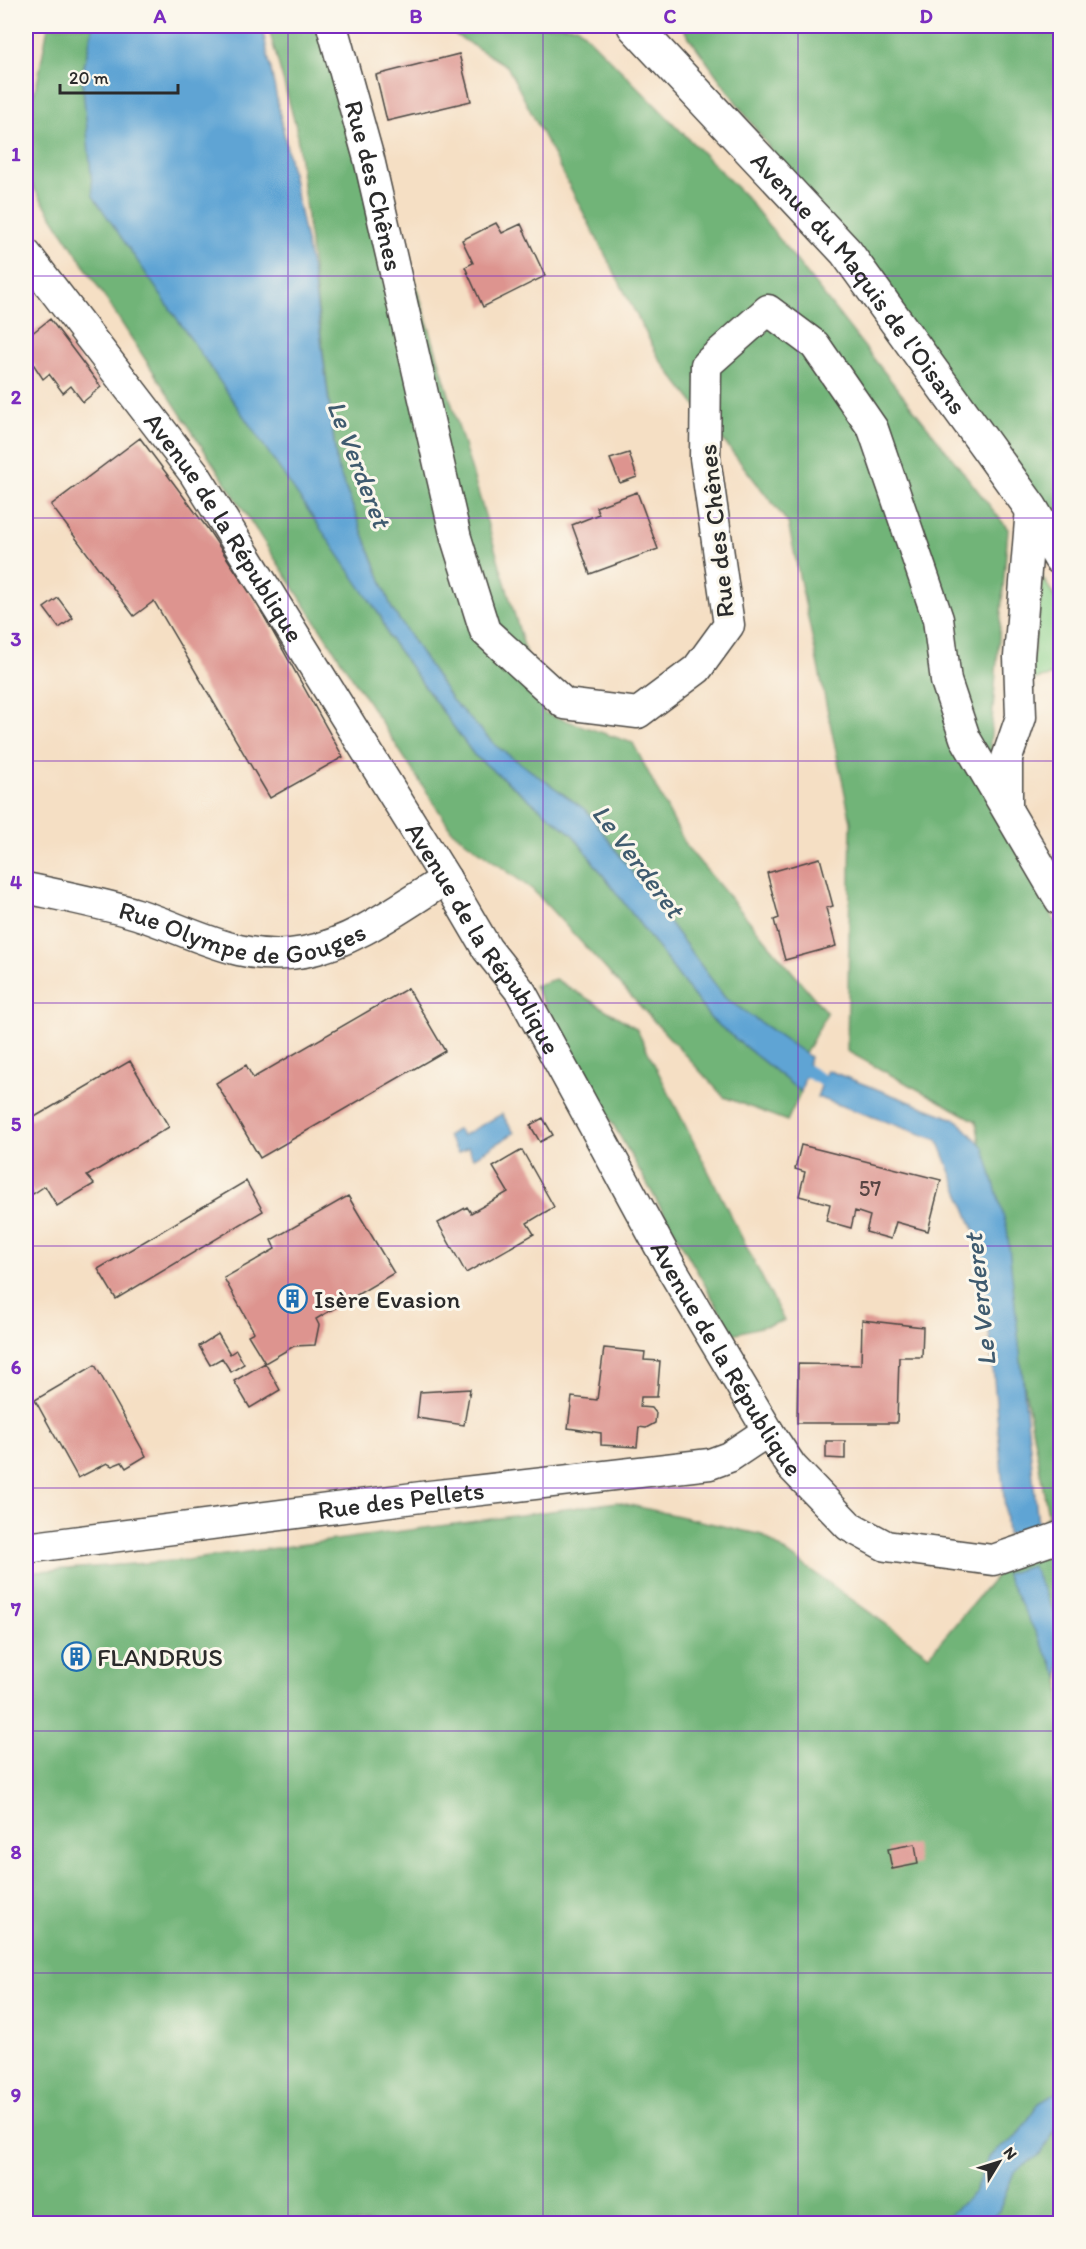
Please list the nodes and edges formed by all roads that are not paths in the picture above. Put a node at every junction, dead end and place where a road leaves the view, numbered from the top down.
1 (332, 26) edge
2 (634, 26) edge
3 (26, 254) edge
4 (1031, 508) junction
5 (1060, 558) edge
6 (1007, 806) junction
7 (446, 879) junction
8 (26, 888) edge
9 (1060, 900) edge
10 (768, 1431) junction
11 (1060, 1537) edge
12 (26, 1548) edge

1 - 6 street, Rue des Chênes
2 - 4 main road, Avenue du Maquis de l'Oisans
3 - 7 street, Avenue de la République
4 - 5 main road, Avenue du Maquis de l'Oisans
4 - 6 street
6 - 9 street, Rue des Chênes
7 - 8 street, Rue Olympe de Gouges
7 - 10 street, Avenue de la République
10 - 11 street, Avenue de la République
10 - 12 street, Rue des Pellets

